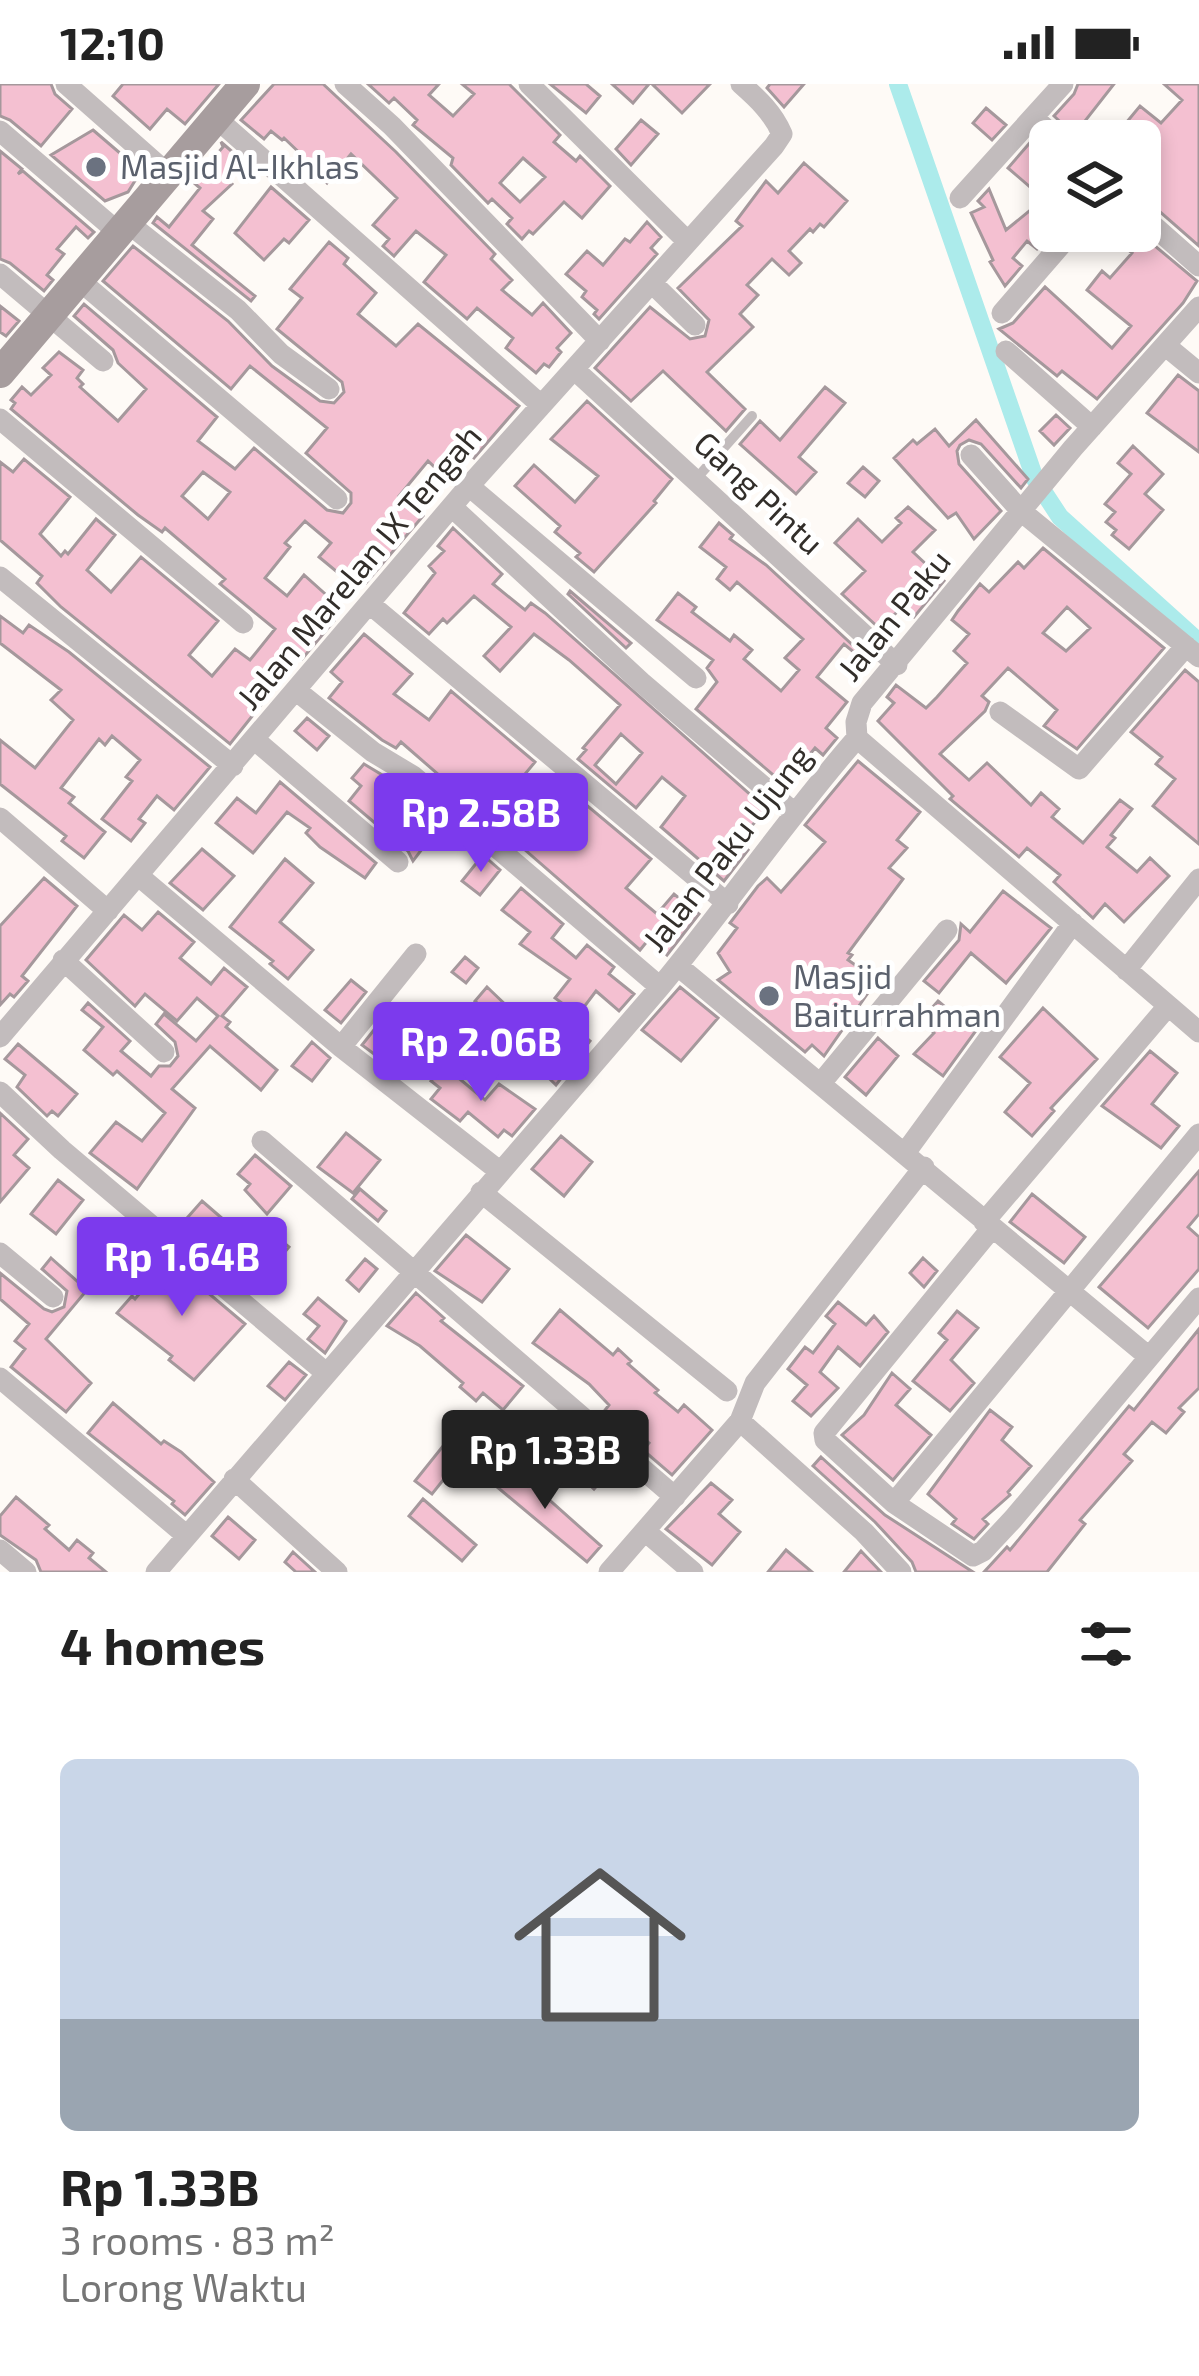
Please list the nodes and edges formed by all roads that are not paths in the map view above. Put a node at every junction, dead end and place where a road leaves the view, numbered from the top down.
1 (66, 84) edge
2 (245, 84) edge
3 (345, 84) edge
4 (529, 84) edge
5 (741, 84) edge
6 (1063, 84) edge
7 (216, 118) junction
8 (1034, 118) joint
9 (0, 131) edge
10 (168, 175) junction
11 (959, 198) dead end
12 (123, 228) junction
13 (1161, 233) edge
14 (686, 241) junction
15 (1055, 252) edge
16 (1199, 266) edge
17 (0, 274) edge
18 (79, 280) junction
19 (653, 284) junction
20 (1199, 307) edge
21 (1002, 313) dead end
22 (48, 316) junction
23 (695, 325) dead end
24 (600, 341) junction
25 (1166, 346) junction
26 (1006, 351) dead end
27 (103, 361) dead end
28 (576, 371) junction
29 (0, 373) edge
30 (1199, 373) edge
31 (329, 389) dead end
32 (541, 405) junction
33 (752, 416) dead end
34 (0, 419) edge
35 (1092, 427) junction
36 (971, 455) dead end
37 (696, 479) junction
38 (469, 486) junction
39 (337, 499) dead end
40 (1025, 506) junction
41 (452, 507) junction
42 (0, 577) edge
43 (371, 604) junction
44 (243, 623) dead end
45 (1193, 652) edge
46 (897, 665) junction
47 (696, 678) dead end
48 (298, 692) junction
49 (1000, 712) dead end
50 (857, 738) junction
51 (255, 740) junction
52 (232, 766) junction
53 (792, 812) junction
54 (0, 818) edge
55 (398, 862) dead end
56 (140, 877) junction
57 (1199, 879) edge
58 (728, 904) junction
59 (108, 911) junction
60 (1072, 922) junction
61 (947, 930) dead end
62 (416, 954) dead end
63 (63, 960) junction
64 (678, 966) junction
65 (1126, 970) junction
66 (660, 987) junction
67 (1168, 1006) junction
68 (1199, 1032) edge
69 (0, 1037) edge
70 (341, 1047) junction
71 (164, 1052) dead end
72 (821, 1083) junction
73 (0, 1092) edge
74 (1199, 1134) edge
75 (262, 1141) dead end
76 (905, 1153) junction
77 (924, 1167) junction
78 (499, 1171) junction
79 (481, 1192) junction
80 (987, 1225) junction
81 (0, 1253) edge
82 (413, 1271) junction
83 (1069, 1291) junction
84 (53, 1297) dead end
85 (1199, 1298) edge
86 (1149, 1357) junction
87 (326, 1373) junction
88 (0, 1378) edge
89 (727, 1391) dead end
90 (740, 1421) junction
91 (234, 1478) junction
92 (675, 1497) junction
93 (894, 1503) junction
94 (645, 1531) junction
95 (187, 1536) junction
96 (0, 1550) edge
97 (26, 1572) edge
98 (156, 1572) edge
99 (337, 1572) edge
100 (609, 1572) edge
101 (693, 1572) edge
102 (901, 1572) edge

1 - 10 street
2 - 7 main road
3 - 24 street
4 - 14 street
5 - 14 street, Jalan Marelan IX Tengah
6 - 8 street
7 - 10 main road
7 - 32 street
8 - 11 street
9 - 12 street
10 - 12 main road
12 - 18 main road
12 - 31 street
13 - 16 street
14 - 19 street, Jalan Marelan IX Tengah
15 - 21 street
17 - 22 street
18 - 22 main road
18 - 39 street
19 - 23 street
19 - 24 street, Jalan Marelan IX Tengah
20 - 25 street, Jalan Paku
22 - 27 street
22 - 29 main road
24 - 28 street, Jalan Marelan IX Tengah
25 - 30 street
25 - 35 street, Jalan Paku
26 - 35 street
28 - 32 street, Jalan Marelan IX Tengah
28 - 37 street, Gang Pintu
32 - 38 street, Jalan Marelan IX Tengah
33 - 37 lane
34 - 44 street
35 - 40 street, Jalan Paku
36 - 40 street
37 - 46 street, Gang Pintu
38 - 41 street, Jalan Marelan IX Tengah
38 - 47 street
40 - 45 street
40 - 46 street, Jalan Paku
41 - 43 street, Jalan Marelan IX Tengah
41 - 53 street
42 - 52 street
43 - 48 street, Jalan Marelan IX Tengah
43 - 58 street
45 - 49 street
46 - 50 street, Jalan Paku
48 - 51 street, Jalan Marelan IX Tengah
48 - 66 street
50 - 53 street, Jalan Paku Ujung
50 - 60 street, Jalan Paku
51 - 52 street, Jalan Marelan IX Tengah
51 - 55 street
52 - 56 street, Jalan Marelan IX Tengah
53 - 58 street, Jalan Paku Ujung
54 - 59 street
56 - 59 street, Jalan Marelan IX Tengah
56 - 70 street
57 - 65 street
58 - 64 street, Jalan Paku Ujung
59 - 63 street, Jalan Marelan IX Tengah
60 - 65 street, Jalan Paku
60 - 76 street
61 - 72 street
62 - 70 street
63 - 69 street, Jalan Marelan IX Tengah
63 - 71 street
64 - 66 street, Jalan Paku Ujung
64 - 72 street
65 - 67 street, Jalan Paku
66 - 78 street, Jalan Paku Ujung
67 - 68 street, Jalan Paku
67 - 80 street
70 - 78 street
72 - 76 street
73 - 87 street
74 - 83 street
75 - 82 street
76 - 77 street
77 - 80 street
77 - 90 street
78 - 79 street, Jalan Paku Ujung
79 - 82 street, Jalan Paku Ujung
79 - 89 street
80 - 83 street
80 - 93 street
81 - 84 street
82 - 87 street, Jalan Paku Ujung
82 - 92 street
83 - 86 street
83 - 93 street
85 - 86 street
86 - 93 street
87 - 91 street, Jalan Paku Ujung
88 - 95 street
90 - 92 street
90 - 102 street
91 - 95 street, Jalan Paku Ujung
91 - 99 street
92 - 94 street
94 - 100 street
94 - 101 street
95 - 98 street, Jalan Paku Ujung
96 - 97 street

